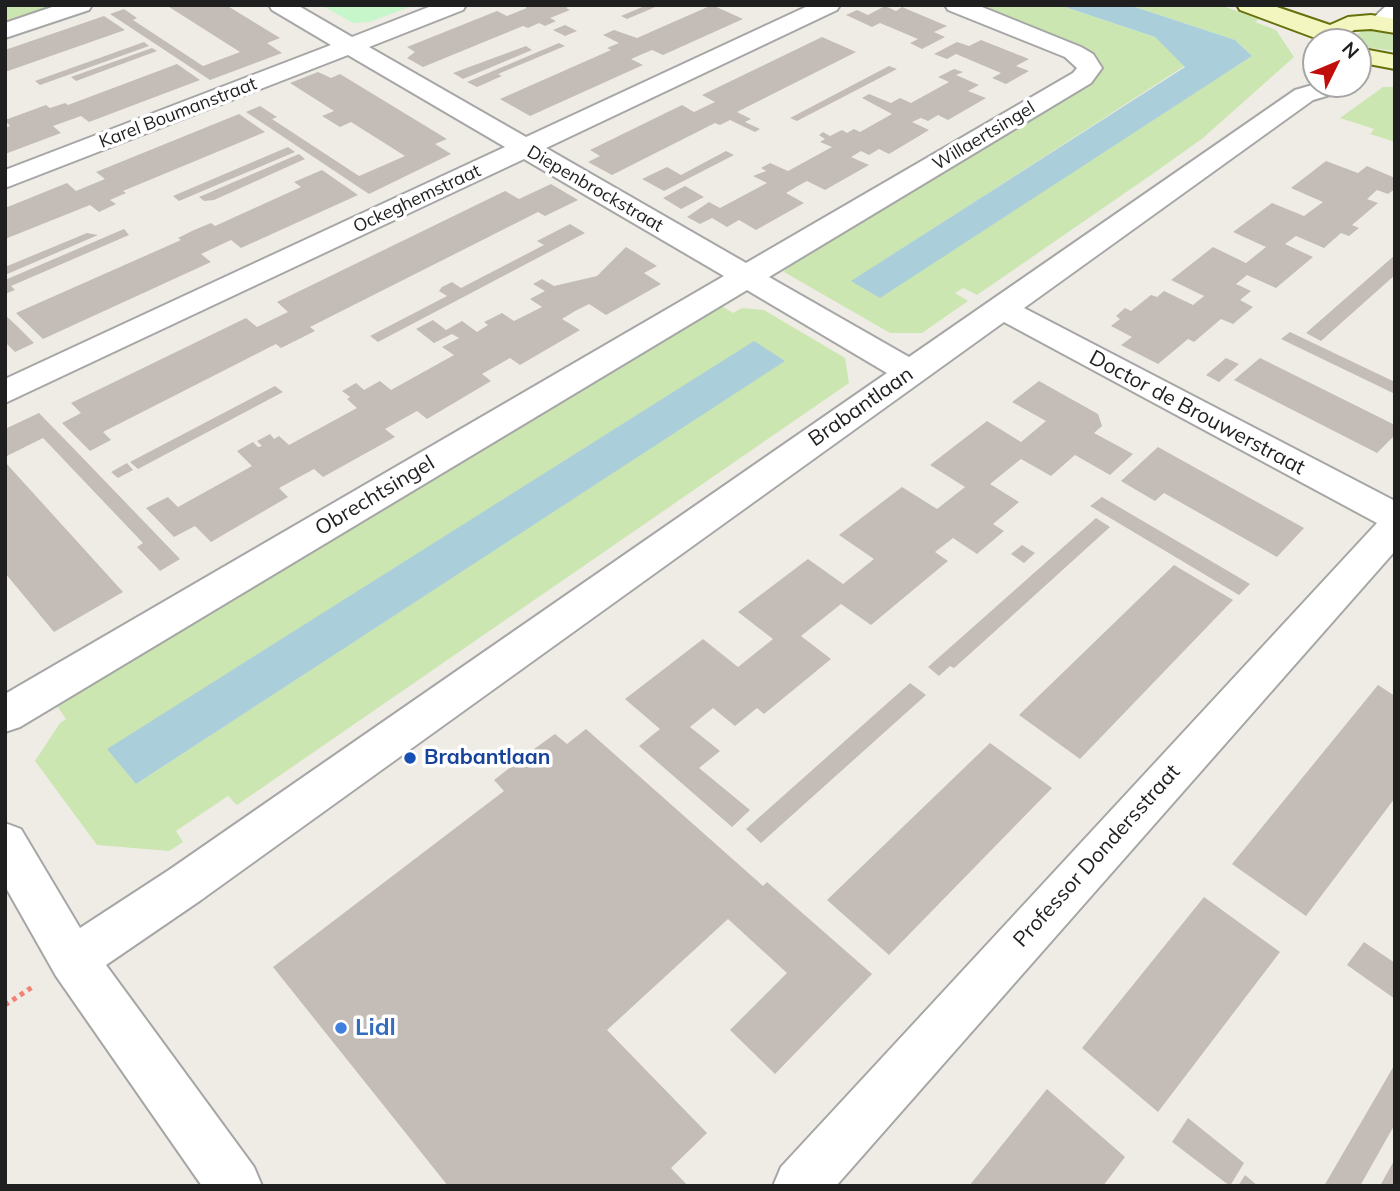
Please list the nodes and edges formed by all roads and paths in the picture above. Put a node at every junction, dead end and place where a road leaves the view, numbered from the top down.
1 (81, 5) edge
2 (280, 5) edge
3 (455, 5) edge
4 (829, 5) edge
5 (956, 5) edge
6 (1248, 5) edge
7 (1283, 5) edge
8 (1390, 20) edge
9 (1321, 28) edge
10 (1328, 28) edge
11 (1361, 28) edge
12 (5, 30) edge
13 (351, 46) junction
14 (1302, 90) edge
15 (526, 148) junction
16 (5, 180) edge
17 (746, 276) junction
18 (1000, 308) junction
19 (910, 372) junction
20 (5, 393) edge
21 (1395, 517) edge
22 (1395, 527) edge
23 (5, 715) edge
24 (5, 843) edge
25 (73, 960) junction
26 (235, 1186) edge
27 (800, 1186) edge

1 - 12 street
2 - 13 street, Diepenbrockstraat
3 - 13 street
4 - 15 street, Ockeghemstraat
5 - 17 street, Willaertsingel
6 - 9 main road
7 - 10 main road
8 - 11 main road
13 - 15 street, Diepenbrockstraat
13 - 16 street, Karel Boumanstraat
14 - 18 street, Brabantlaan
15 - 17 street, Diepenbrockstraat
15 - 20 street, Ockeghemstraat
17 - 19 street, Diepenbrockstraat
17 - 23 street, Obrechtsingel
18 - 19 street, Brabantlaan
18 - 21 street, Doctor de Brouwerstraat
19 - 25 street, Brabantlaan
22 - 27 street, Professor Dondersstraat
24 - 25 street
25 - 26 street

